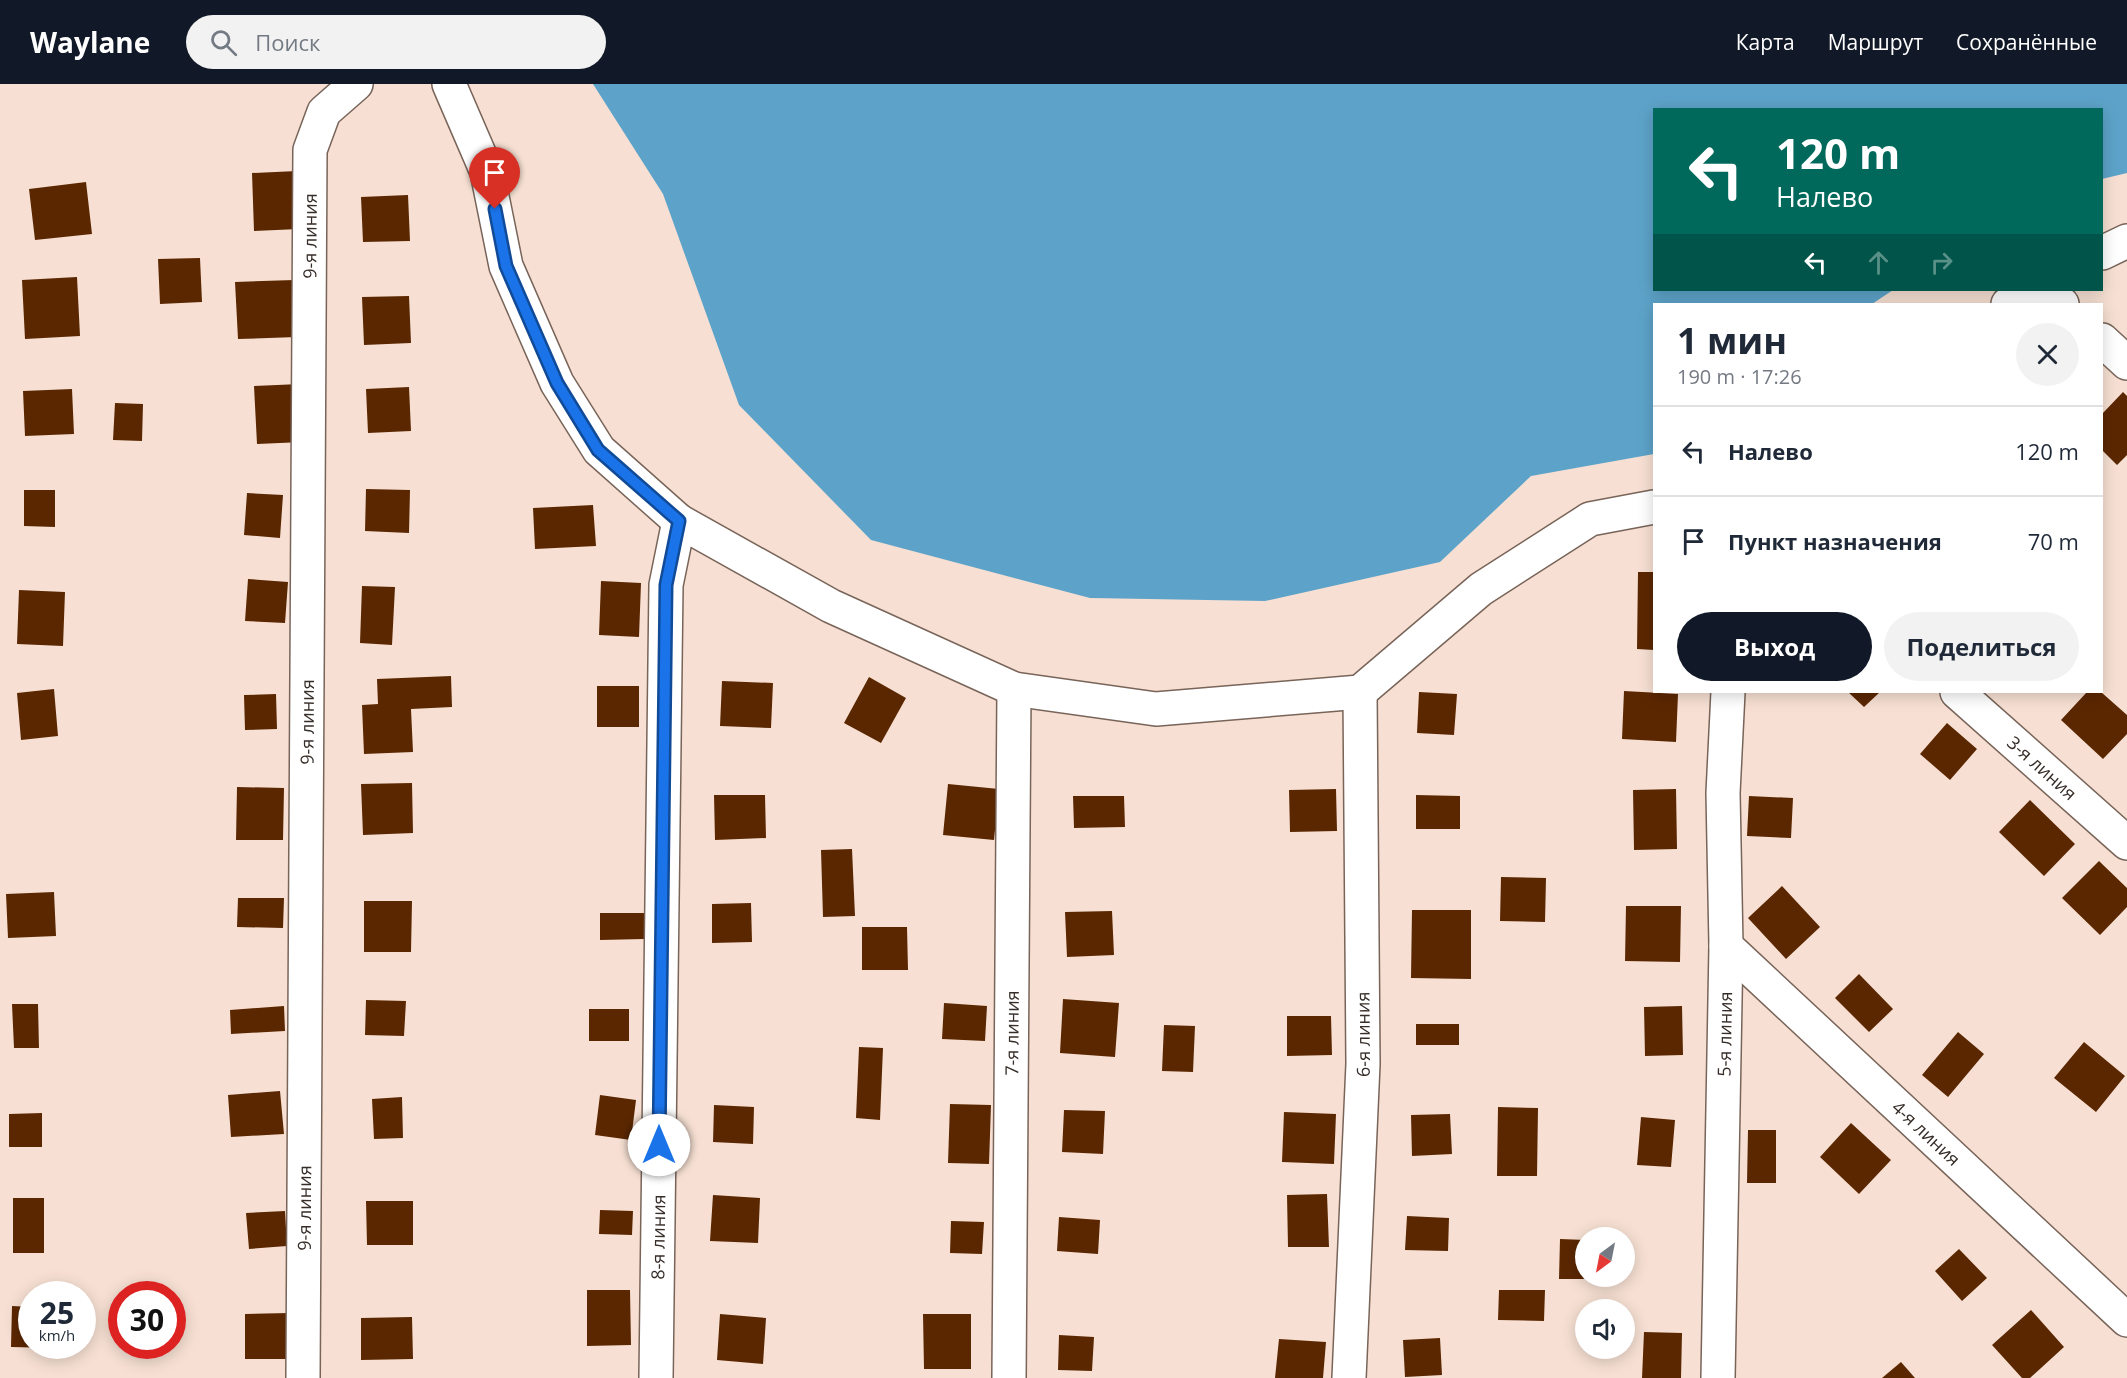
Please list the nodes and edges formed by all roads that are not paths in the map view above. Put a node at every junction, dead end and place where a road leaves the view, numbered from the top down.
1 (356, 84) edge
2 (449, 84) edge
3 (2127, 241) edge
4 (2103, 253) edge
5 (2029, 291) edge
6 (2046, 291) edge
7 (2010, 303) edge
8 (2061, 303) edge
9 (2103, 341) edge
10 (2127, 363) edge
11 (1653, 507) edge
12 (679, 521) junction
13 (1014, 689) junction
14 (1360, 692) junction
15 (1728, 693) edge
16 (1958, 693) edge
17 (2127, 843) edge
18 (1726, 946) junction
19 (2127, 1320) edge
20 (303, 1378) edge
21 (656, 1378) edge
22 (1009, 1378) edge
23 (1349, 1378) edge
24 (1718, 1378) edge

1 - 20 street, 9-я линия
2 - 12 street
3 - 4 street
5 - 7 street
6 - 8 street
9 - 10 street
11 - 14 street
12 - 13 street
12 - 21 street, 8-я линия
13 - 14 street
13 - 22 street, 7-я линия
14 - 23 street, 6-я линия
15 - 18 street, 5-я линия
16 - 17 street, 3-я линия
18 - 19 street, 4-я линия
18 - 24 street, 5-я линия

